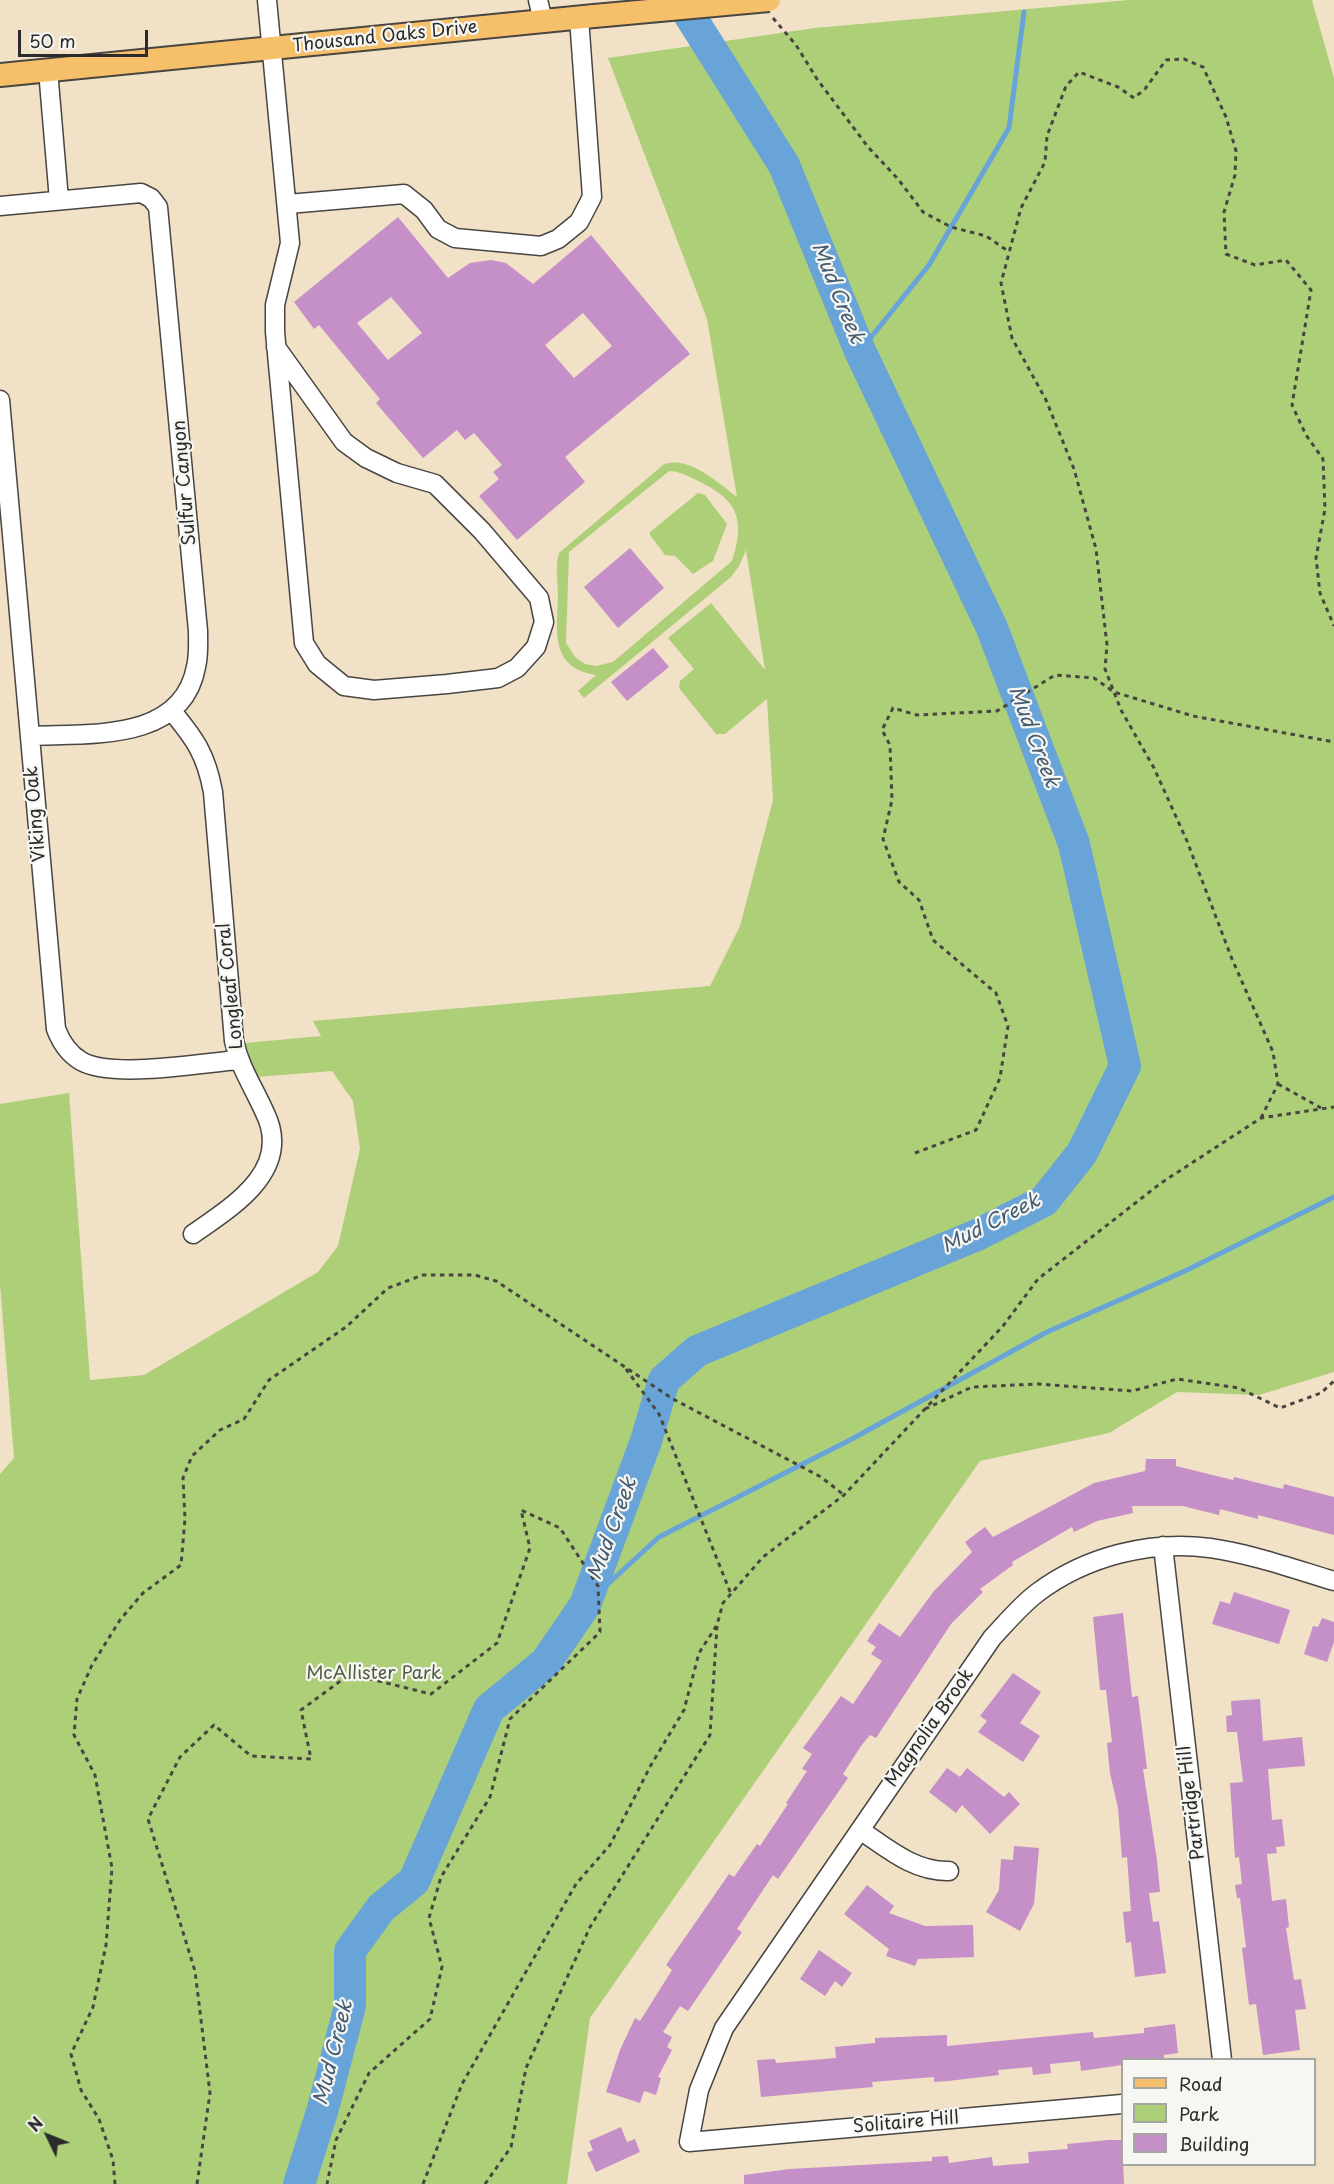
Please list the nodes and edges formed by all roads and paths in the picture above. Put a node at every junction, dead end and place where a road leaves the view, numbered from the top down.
1 (267, 0) edge
2 (767, 4) edge
3 (541, 11) edge
4 (587, 17) junction
5 (272, 48) junction
6 (48, 70) junction
7 (0, 75) edge
8 (59, 200) junction
9 (288, 204) junction
10 (0, 206) edge
11 (1008, 250) junction
12 (276, 347) junction
13 (0, 400) edge
14 (1334, 626) edge
15 (1114, 692) junction
16 (171, 710) junction
17 (30, 736) junction
18 (1334, 742) edge
19 (238, 1060) junction
20 (1278, 1084) junction
21 (1334, 1107) edge
22 (1323, 1109) junction
23 (1261, 1118) junction
24 (915, 1153) dead end
25 (193, 1234) dead end
26 (624, 1365) junction
27 (1334, 1381) edge
28 (924, 1410) junction
29 (844, 1495) junction
30 (1162, 1546) junction
31 (1334, 1581) edge
32 (731, 1594) junction
33 (717, 1625) junction
34 (860, 1830) junction
35 (949, 1871) dead end
36 (1222, 2058) edge
37 (1121, 2104) edge
38 (688, 2142) joint
39 (115, 2184) edge
40 (197, 2184) edge
41 (327, 2184) edge
42 (423, 2184) edge
43 (485, 2184) edge

1 - 5 street
2 - 4 main road, Thousand Oaks Drive, bridge
2 - 11 path
3 - 4 main road, Thousand Oaks Drive
3 - 5 main road, Thousand Oaks Drive
4 - 9 street
5 - 6 main road, Thousand Oaks Drive
5 - 9 street
6 - 7 main road, Thousand Oaks Drive
6 - 8 street
8 - 10 street, Sulfur Canyon
8 - 16 street, Sulfur Canyon
9 - 12 street
11 - 14 path
11 - 15 path
12 - 12 street
13 - 17 street, Viking Oak
15 - 18 path
15 - 20 path
15 - 24 path
16 - 17 street, Sulfur Canyon
16 - 19 street, Longleaf Coral
17 - 19 street, Viking Oak
19 - 25 street, Longleaf Coral
20 - 22 path
20 - 23 path
21 - 22 path
22 - 23 path
23 - 28 path
26 - 29 path
26 - 32 path
26 - 39 path
27 - 28 path
28 - 29 path
29 - 32 path
30 - 31 street, Magnolia Brook
30 - 34 street, Magnolia Brook
30 - 36 street, Partridge Hill
32 - 33 path
33 - 42 path
33 - 43 path
34 - 35 street
34 - 38 street, Magnolia Brook
37 - 38 street, Solitaire Hill
40 - 41 path

